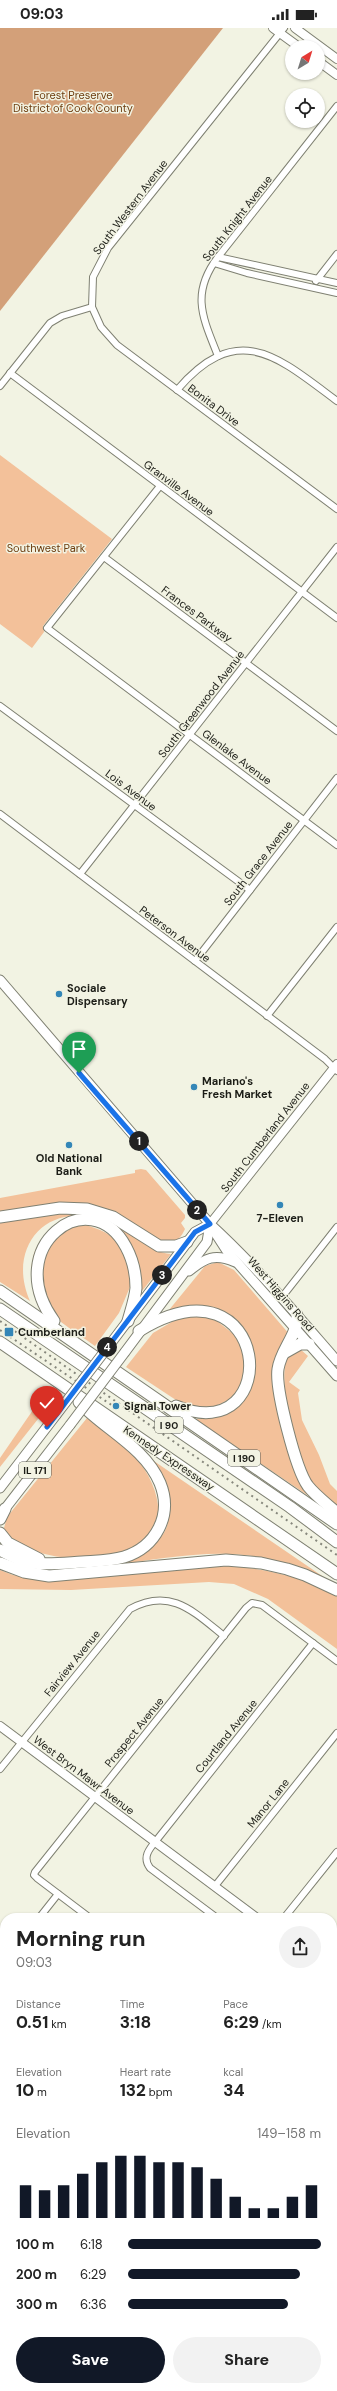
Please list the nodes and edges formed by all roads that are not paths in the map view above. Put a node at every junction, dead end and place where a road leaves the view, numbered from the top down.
1 (295, 28) edge
2 (279, 30) edge
3 (291, 40) edge
4 (337, 59) edge
5 (325, 66) edge
6 (337, 75) edge
7 (337, 106) edge
8 (337, 254) edge
9 (216, 260) junction
10 (318, 278) junction
11 (337, 283) edge
12 (311, 287) junction
13 (337, 293) edge
14 (92, 307) junction
15 (218, 356) junction
16 (10, 374) junction
17 (0, 386) edge
18 (178, 390) junction
19 (337, 401) edge
20 (160, 486) junction
21 (337, 509) edge
22 (337, 547) edge
23 (104, 557) junction
24 (302, 592) junction
25 (337, 618) edge
26 (246, 663) junction
27 (0, 706) edge
28 (337, 731) edge
29 (190, 735) junction
30 (337, 778) edge
31 (134, 805) junction
32 (0, 814) edge
33 (304, 820) junction
34 (337, 845) edge
35 (80, 874) junction
36 (250, 890) junction
37 (337, 927) edge
38 (195, 961) junction
39 (0, 980) edge
40 (267, 1016) junction
41 (336, 1068) edge
42 (0, 1217) edge
43 (210, 1224) junction
44 (337, 1227) edge
45 (187, 1242) junction
46 (238, 1263) junction
47 (179, 1279) junction
48 (0, 1291) edge
49 (282, 1298) junction
50 (0, 1309) edge
51 (297, 1315) junction
52 (128, 1320) junction
53 (295, 1329) junction
54 (140, 1331) junction
55 (0, 1342) edge
56 (309, 1344) junction
57 (84, 1348) junction
58 (284, 1353) junction
59 (337, 1361) edge
60 (337, 1375) edge
61 (68, 1389) junction
62 (150, 1393) junction
63 (0, 1488) edge
64 (337, 1513) edge
65 (2, 1514) edge
66 (337, 1524) edge
67 (0, 1532) edge
68 (337, 1542) edge
69 (0, 1550) edge
70 (0, 1563) edge
71 (51, 1564) junction
72 (337, 1574) edge
73 (337, 1590) edge
74 (224, 1636) junction
75 (313, 1643) junction
76 (337, 1661) edge
77 (0, 1726) edge
78 (337, 1733) edge
79 (21, 1742) junction
80 (0, 1769) edge
81 (95, 1797) junction
82 (155, 1842) junction
83 (337, 1852) edge
84 (215, 1886) junction
85 (58, 1894) junction
86 (43, 1913) edge
87 (83, 1913) edge
88 (210, 1913) edge
89 (250, 1913) edge
90 (288, 1913) edge

1 - 4 street
2 - 3 street
2 - 14 street, South Western Avenue
5 - 6 street
7 - 9 street, South Knight Avenue
8 - 10 street
9 - 10 street
9 - 12 street
9 - 15 street, South Knight Avenue
10 - 11 street
10 - 12 street
12 - 13 street
14 - 16 street
14 - 18 street, Bonita Drive
15 - 18 street
15 - 19 street
16 - 17 street
16 - 20 street, Granville Avenue
18 - 21 street, Bonita Drive
20 - 23 street
20 - 24 street, Granville Avenue
22 - 24 street, South Greenwood Avenue
23 - 26 street, Frances Parkway
23 - 29 street, Glenlake Avenue
24 - 25 street, Granville Avenue
24 - 26 street, South Greenwood Avenue
26 - 28 street, Frances Parkway
26 - 29 street, South Greenwood Avenue
27 - 31 street, Lois Avenue
29 - 31 street, South Greenwood Avenue
29 - 33 street, Glenlake Avenue
30 - 33 street, South Grace Avenue
31 - 35 street, South Greenwood Avenue
31 - 36 street, Lois Avenue
32 - 35 street, Peterson Avenue
33 - 34 street, Glenlake Avenue
33 - 36 street, South Grace Avenue
35 - 38 street, Peterson Avenue
36 - 38 street, South Grace Avenue
37 - 40 street
38 - 40 street, Peterson Avenue
39 - 43 main road, West Higgins Road
40 - 41 street, Peterson Avenue
41 - 43 street, South Cumberland Avenue
42 - 45 highway
43 - 45 main road, IL 171
43 - 46 main road, West Higgins Road
43 - 47 main road, IL 171
43 - 49 main road, West Higgins Road
44 - 49 street
45 - 52 main road, IL 171
46 - 47 main road
46 - 53 main road, West Higgins Road
47 - 54 main road, IL 171
48 - 57 highway, I 190
49 - 51 main road, West Higgins Road
50 - 68 highway, I 90
51 - 53 highway
51 - 59 main road, West Higgins Road
52 - 57 highway
52 - 63 main road, IL 171, bridge
53 - 56 main road, West Higgins Road
53 - 58 highway
54 - 62 highway
54 - 65 main road, IL 171, bridge
55 - 61 highway, Kennedy Expressway / I 90
56 - 58 highway
56 - 60 main road, West Higgins Road
57 - 62 highway, I 190
58 - 64 highway
61 - 71 highway
61 - 72 highway, Kennedy Expressway / I 90
62 - 66 highway, I 190
67 - 71 highway
69 - 71 highway
70 - 73 highway
74 - 75 street, Prospect Avenue
74 - 79 street, Fairview Avenue
74 - 81 street, Prospect Avenue
75 - 76 street
75 - 82 street, Courtland Avenue
77 - 79 street, West Bryn Mawr Avenue
78 - 84 street, Manor Lane
79 - 80 street, Fairview Avenue
79 - 81 street, West Bryn Mawr Avenue
81 - 82 street, West Bryn Mawr Avenue
81 - 85 street, Prospect Avenue
82 - 84 street, West Bryn Mawr Avenue
82 - 88 street
83 - 90 street
84 - 89 street, West Bryn Mawr Avenue
85 - 86 street
85 - 87 street

